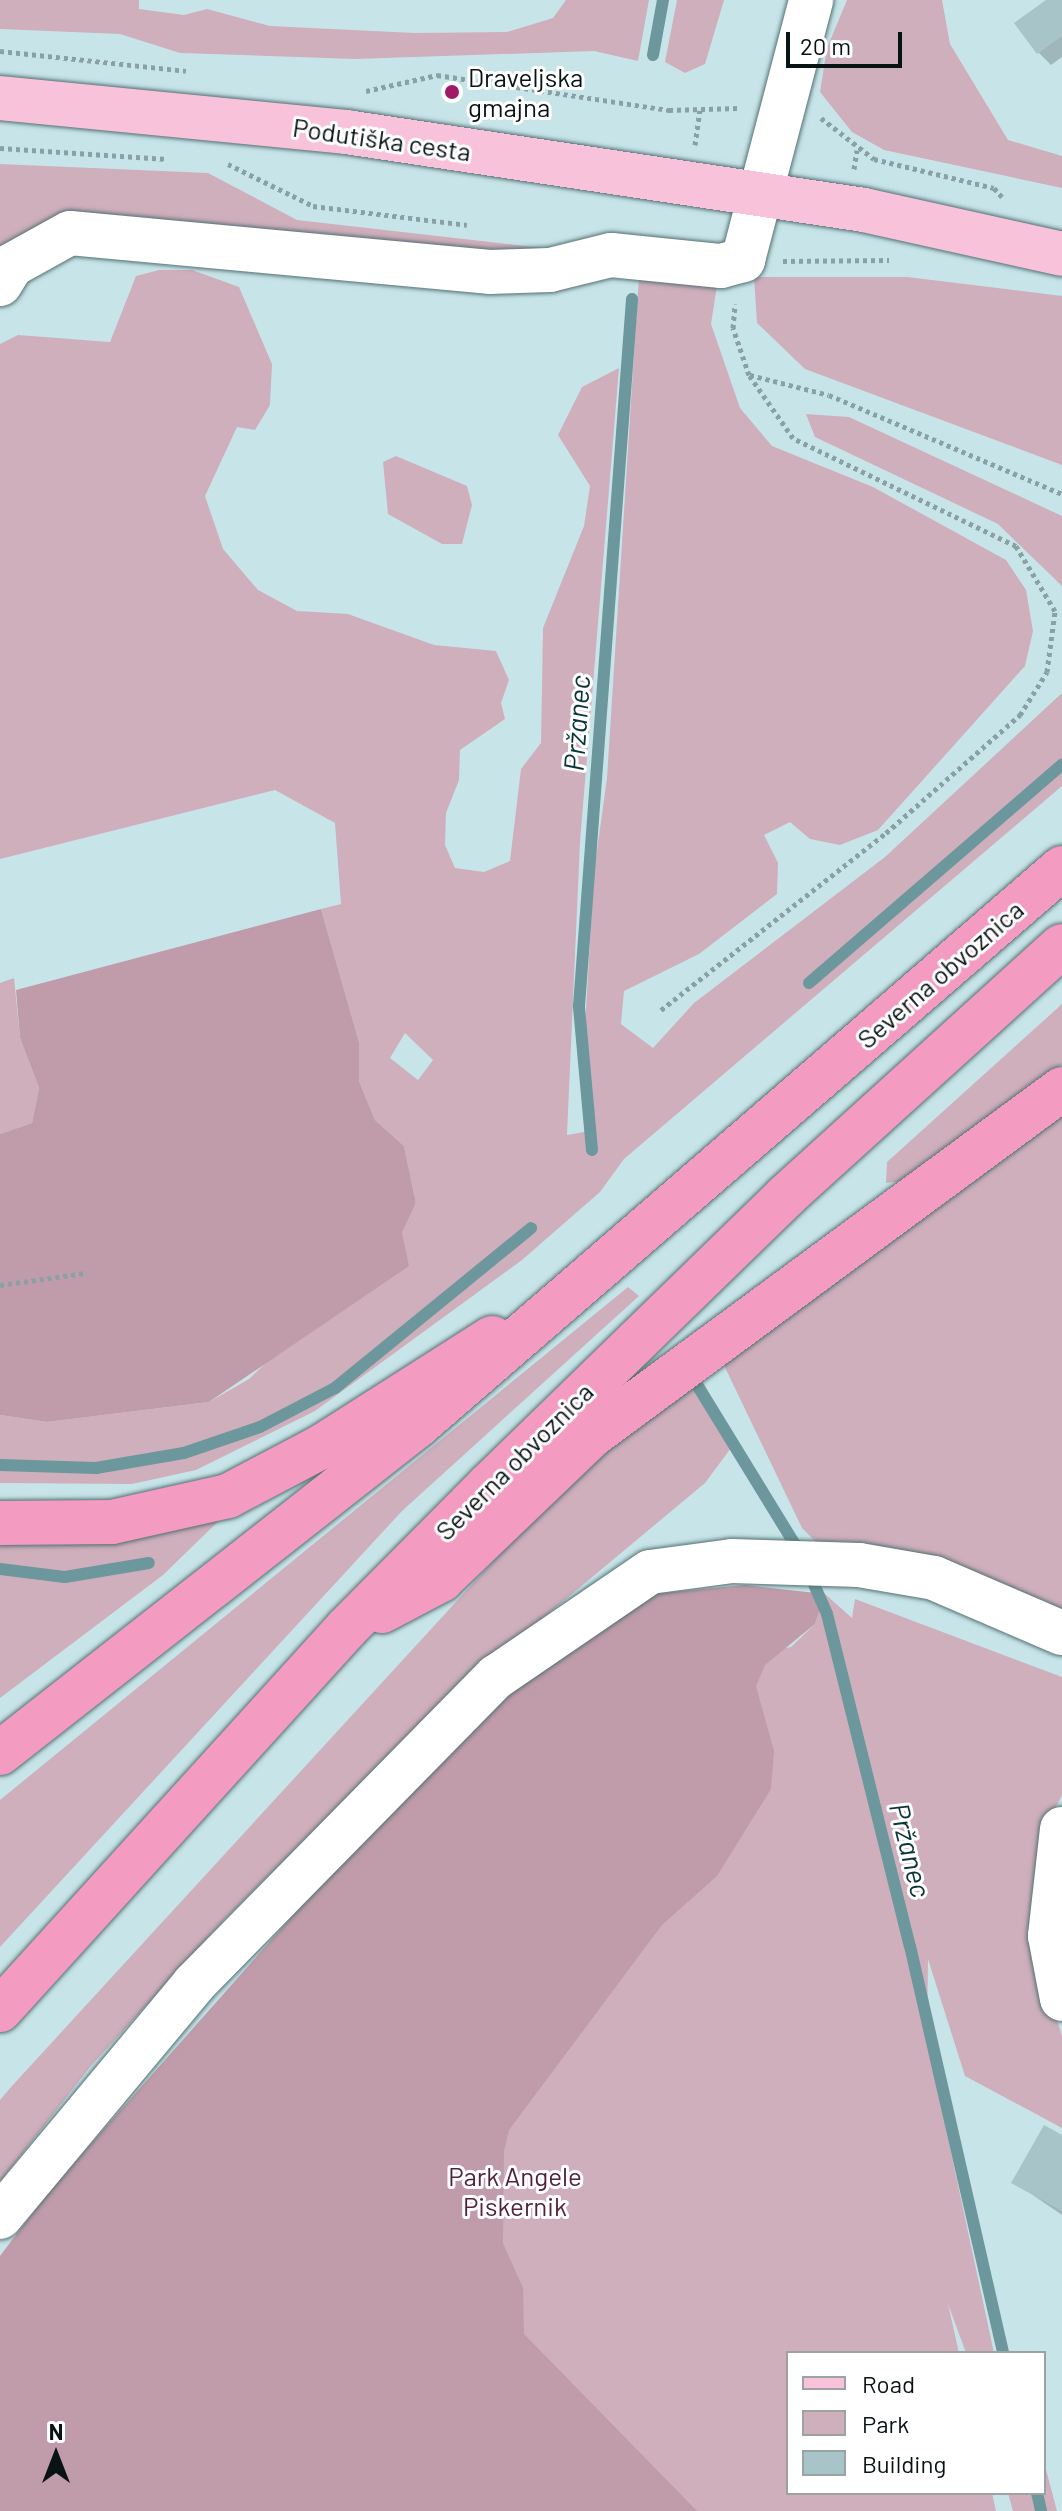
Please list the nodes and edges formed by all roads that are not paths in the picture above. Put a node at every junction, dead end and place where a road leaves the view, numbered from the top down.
1 (811, 0) edge
2 (0, 98) edge
3 (761, 195) junction
4 (1062, 254) edge
5 (0, 284) edge
6 (1062, 868) edge
7 (1062, 946) edge
8 (1062, 1089) edge
9 (564, 1299) junction
10 (0, 1523) edge
11 (347, 1628) junction
12 (1062, 1633) edge
13 (0, 1753) edge
14 (1062, 1829) edge
15 (1062, 1999) edge
16 (0, 2010) edge
17 (0, 2217) edge

1 - 3 street
2 - 3 main road, Podutiška cesta
3 - 4 main road, Podutiška cesta
3 - 5 street
6 - 9 highway, Severna obvoznica
7 - 11 highway, Severna obvoznica
8 - 11 highway
9 - 10 highway
9 - 13 highway
11 - 16 highway, Severna obvoznica
12 - 17 street
14 - 15 street

